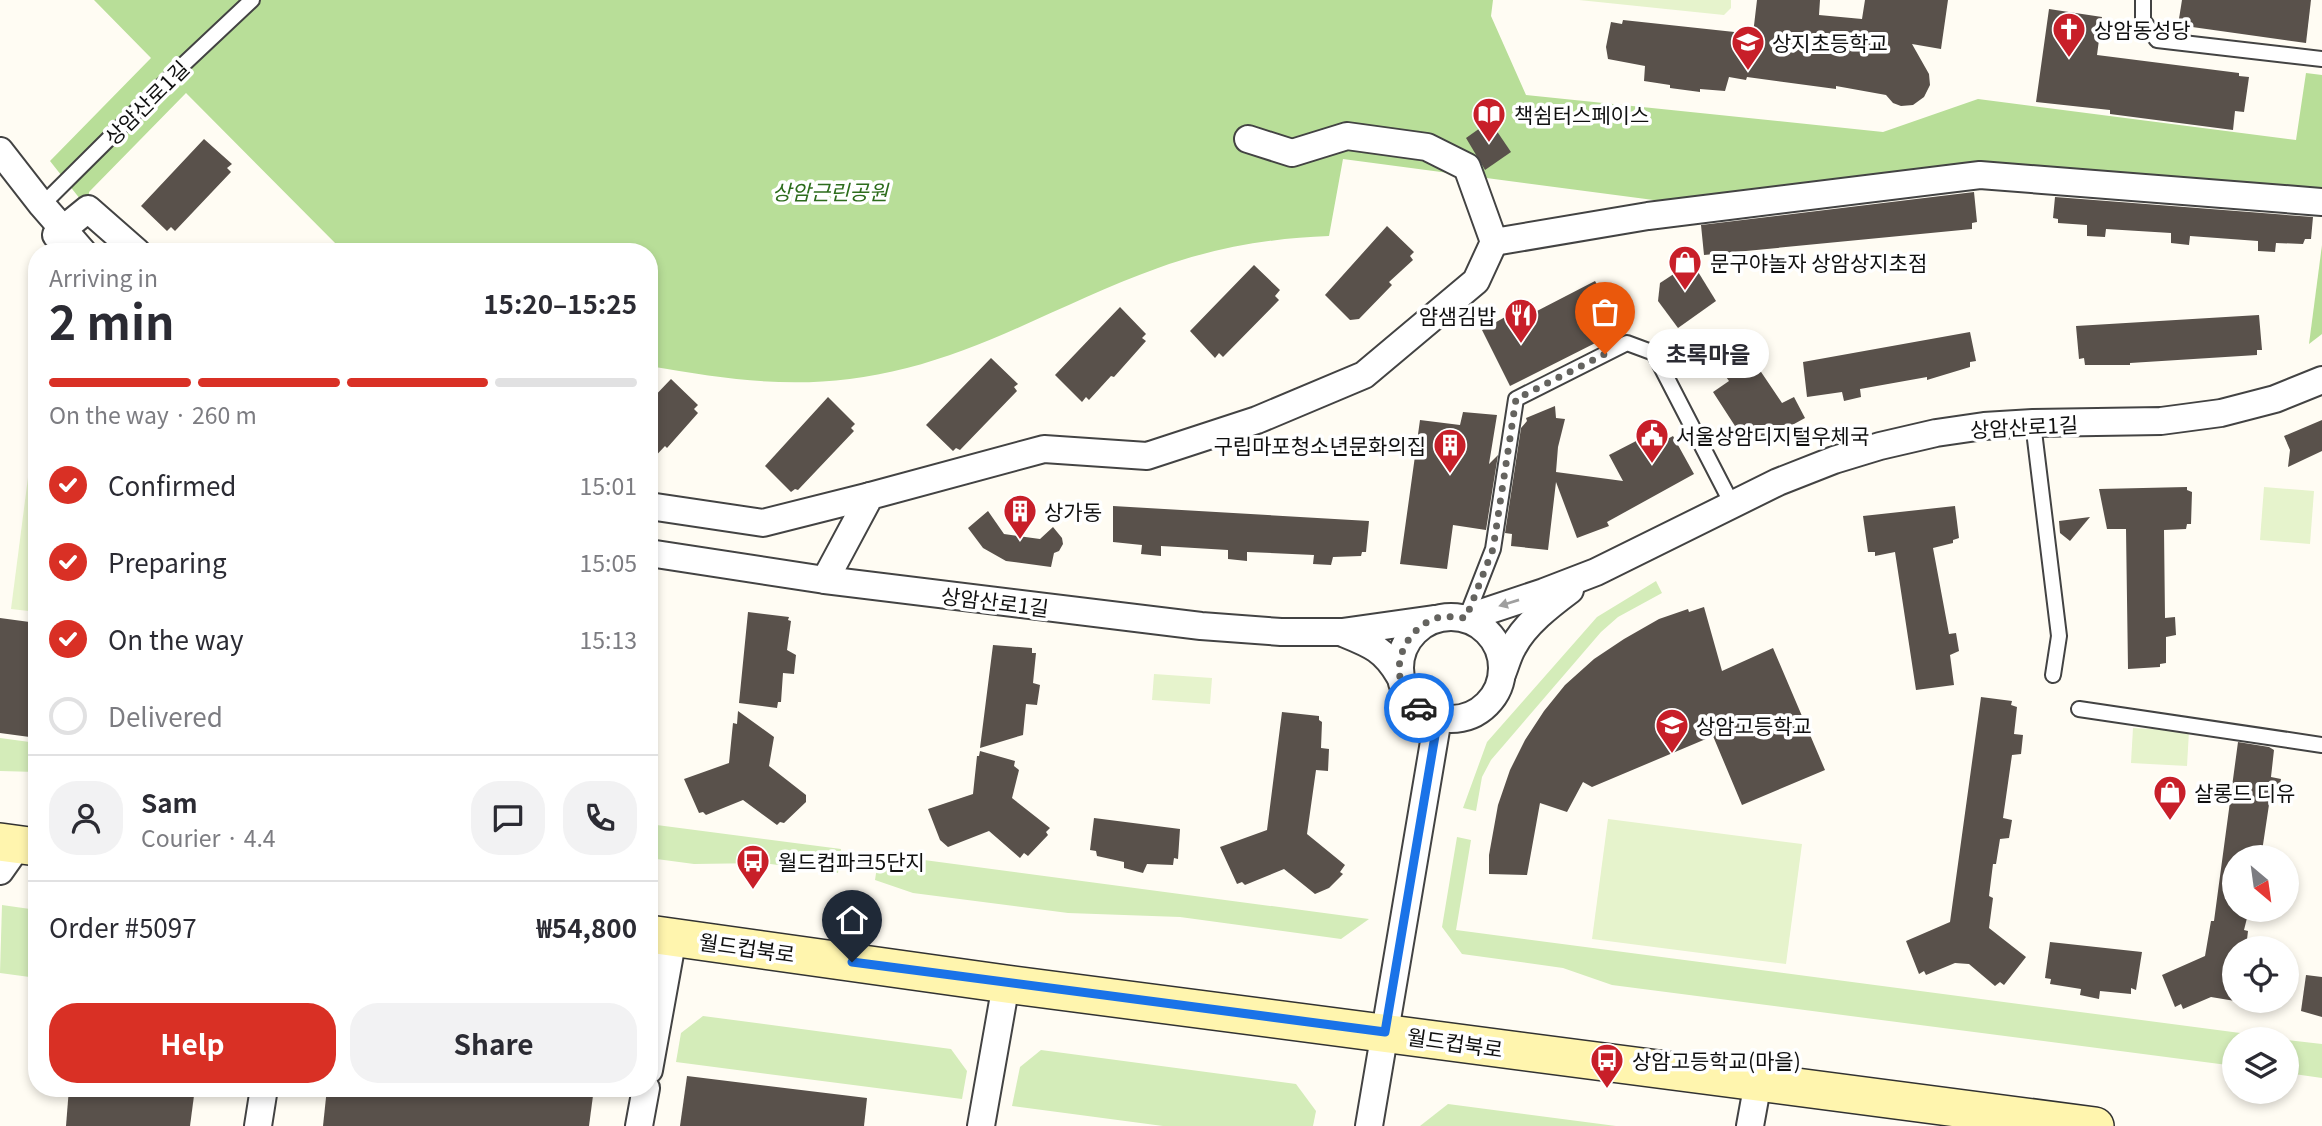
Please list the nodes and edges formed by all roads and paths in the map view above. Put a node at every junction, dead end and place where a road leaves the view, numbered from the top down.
1 (252, 0) edge
2 (2143, 0) edge
3 (2322, 59) edge
4 (1248, 139) dead end
5 (0, 150) edge
6 (2322, 202) edge
7 (42, 205) junction
8 (60, 232) junction
9 (1493, 242) junction
10 (73, 243) edge
11 (127, 243) edge
12 (2322, 380) edge
13 (2033, 423) junction
14 (870, 496) junction
15 (1732, 505) junction
16 (658, 507) edge
17 (658, 554) edge
18 (1596, 572) junction
19 (825, 580) junction
20 (1466, 618) junction
21 (1434, 619) junction
22 (1342, 632) junction
23 (1502, 674) junction
24 (1399, 675) junction
25 (2053, 675) dead end
26 (2079, 709) dead end
27 (1438, 718) junction
28 (2322, 745) edge
29 (661, 935) edge
30 (658, 969) edge
31 (1006, 984) junction
32 (1385, 1032) junction
33 (1758, 1082) junction
34 (263, 1097) edge
35 (644, 1097) edge
36 (258, 1126) edge
37 (639, 1126) edge
38 (981, 1126) edge
39 (1368, 1126) edge
40 (1750, 1126) edge
41 (2095, 1126) edge

1 - 7 lane, 상암산로1길
2 - 3 lane
4 - 9 street
5 - 7 street
6 - 9 street
7 - 8 street
8 - 10 street
8 - 11 street
9 - 14 street
12 - 13 street, 상암산로1길
13 - 15 street, 상암산로1길
13 - 25 lane
14 - 16 street
14 - 19 street
15 - 18 street, 상암산로1길
15 - 20 lane
17 - 19 street, 상암산로1길
18 -> 20 street
18 - 23 street
19 - 22 street, 상암산로1길
20 - 21 street
20 - 23 street
21 - 22 street, 상암산로1길
21 - 24 street
22 - 24 street
23 - 27 street
24 - 27 street
26 - 28 lane
27 - 32 street
29 - 30 street
29 - 31 main road, 월드컵북로
31 - 32 main road, 월드컵북로
31 - 38 street
32 - 33 main road, 월드컵북로
32 - 39 street
33 - 40 street
33 - 41 main road, 월드컵북로
34 - 36 street
35 - 37 street

